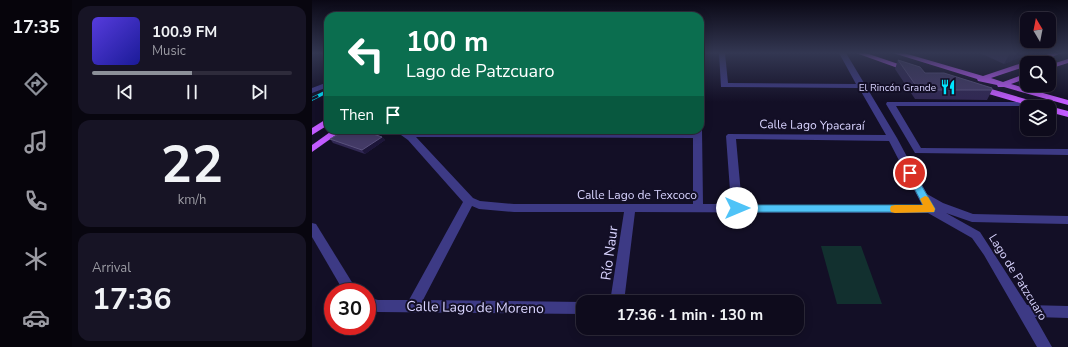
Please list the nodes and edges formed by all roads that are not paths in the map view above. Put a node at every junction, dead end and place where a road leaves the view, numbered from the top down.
1 (723, 69) edge
2 (852, 69) edge
3 (909, 69) edge
4 (940, 69) edge
5 (1011, 69) edge
6 (915, 71) edge
7 (1020, 78) edge
8 (975, 82) junction
9 (1002, 85) junction
10 (324, 86) edge
11 (862, 86) junction
12 (312, 91) edge
13 (987, 91) junction
14 (1020, 100) edge
15 (1068, 103) edge
16 (1020, 104) edge
17 (1056, 111) edge
18 (1059, 112) joint
19 (1068, 115) edge
20 (324, 124) edge
21 (312, 132) edge
22 (333, 134) edge
23 (409, 134) edge
24 (418, 134) edge
25 (603, 134) edge
26 (698, 134) edge
27 (414, 136) junction
28 (892, 138) junction
29 (312, 149) edge
30 (1068, 152) edge
31 (923, 196) junction
32 (469, 201) junction
33 (630, 208) junction
34 (698, 208) junction
35 (737, 208) junction
36 (930, 209) junction
37 (960, 214) junction
38 (1068, 220) edge
39 (312, 227) edge
40 (976, 235) junction
41 (346, 283) edge
42 (618, 295) edge
43 (376, 305) edge
44 (413, 306) junction
45 (576, 308) edge
46 (1024, 312) junction
47 (1068, 312) edge
48 (1045, 347) edge

1 - 11 street
2 - 11 street
3 - 6 main road
4 - 8 main road
5 - 8 main road
7 - 9 main road
8 - 9 main road
8 - 13 main road
9 - 13 main road
9 - 15 main road
10 - 12 street
11 - 28 street
13 - 14 main road
16 - 30 street
17 - 18 main road
18 - 19 street
20 - 21 main road
22 - 29 main road
23 - 27 street
24 - 27 street
25 - 27 street
26 - 34 street
27 - 32 street
28 - 31 street
28 - 35 street, Calle Lago Ypacaraí
31 - 36 street
31 - 37 street
32 - 33 street, Calle Lago de Texcoco
32 - 44 street
33 - 34 street, Calle Lago de Texcoco
33 - 42 street, Río Naur
34 - 35 street, Calle Lago de Texcoco
35 - 36 street, Calle Lago de Texcoco
36 - 40 street, Lago de Patzcuaro
37 - 38 street
37 - 40 street
39 - 41 street
40 - 46 street, Lago de Patzcuaro
43 - 44 street, Calle Lago de Moreno
44 - 45 street, Calle Lago de Moreno
46 - 47 street
46 - 48 street, Lago de Patzcuaro

